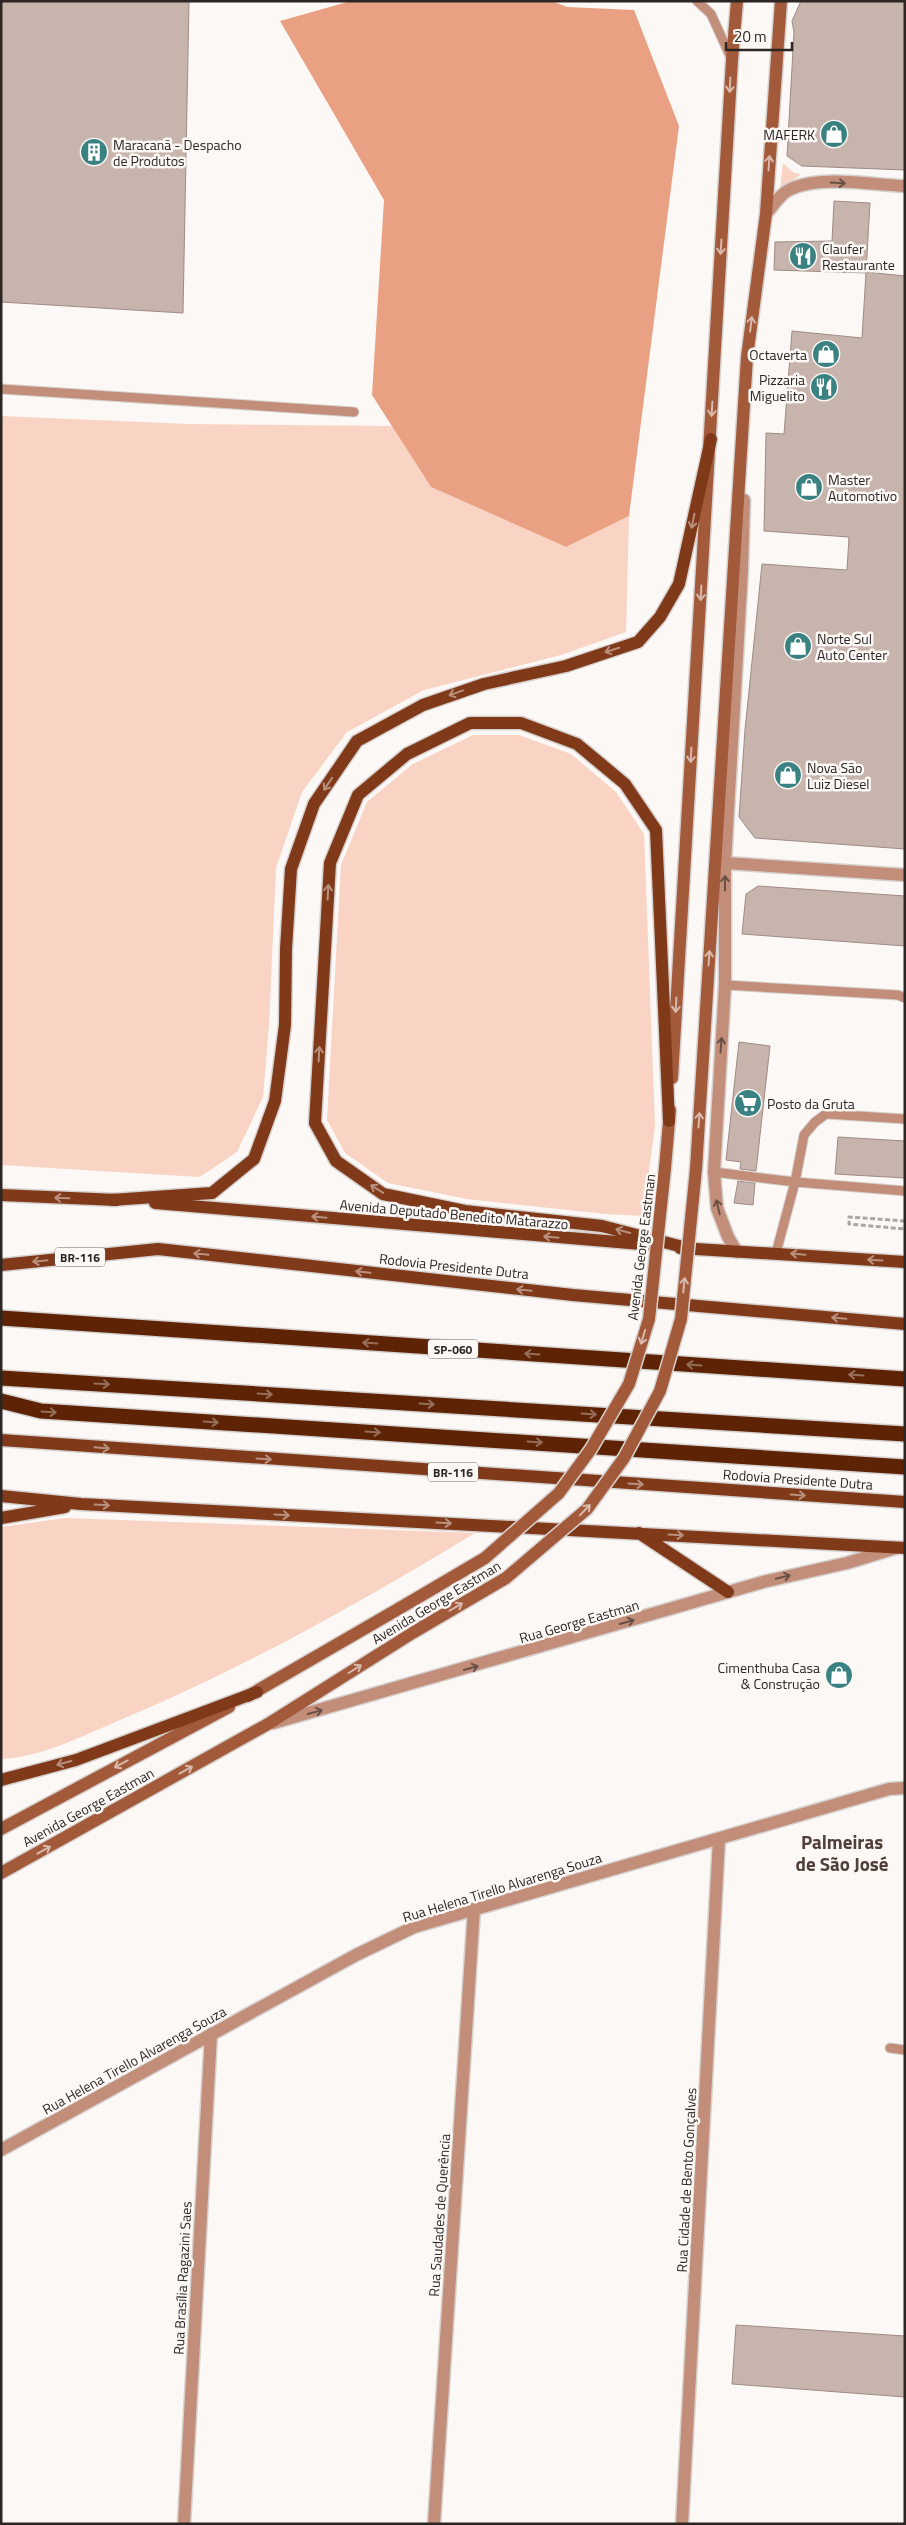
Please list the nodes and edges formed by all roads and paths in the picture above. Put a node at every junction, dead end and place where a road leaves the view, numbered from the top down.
1 (697, 1) edge
2 (737, 1) edge
3 (780, 1) edge
4 (732, 60) junction
5 (905, 186) edge
6 (766, 214) junction
7 (747, 358) junction
8 (1, 389) edge
9 (354, 412) dead end
10 (711, 439) junction
11 (725, 863) junction
12 (905, 875) edge
13 (725, 985) junction
14 (905, 998) edge
15 (905, 1119) edge
16 (669, 1121) junction
17 (714, 1172) junction
18 (795, 1182) junction
19 (905, 1191) edge
20 (1, 1195) edge
21 (111, 1200) junction
22 (905, 1221) edge
23 (905, 1228) edge
24 (687, 1248) junction
25 (737, 1252) junction
26 (776, 1252) junction
27 (905, 1262) edge
28 (1, 1265) edge
29 (1, 1318) edge
30 (905, 1324) edge
31 (1, 1378) edge
32 (905, 1379) edge
33 (1, 1401) edge
34 (905, 1434) edge
35 (1, 1440) edge
36 (905, 1467) edge
37 (1, 1496) edge
38 (905, 1502) edge
39 (81, 1504) junction
40 (1, 1518) edge
41 (640, 1533) junction
42 (903, 1549) edge
43 (728, 1592) junction
44 (257, 1692) junction
45 (268, 1724) junction
46 (1, 1780) edge
47 (905, 1788) edge
48 (1, 1829) edge
49 (719, 1839) junction
50 (1, 1873) edge
51 (474, 1909) junction
52 (211, 2034) junction
53 (890, 2048) dead end
54 (905, 2050) edge
55 (1, 2150) edge
56 (184, 2524) edge
57 (434, 2524) edge
58 (682, 2524) edge

1 - 4 lane
2 - 4 main road, Avenida George Eastman
6 -> 3 main road, Avenida George Eastman
4 -> 10 main road, Avenida George Eastman
6 -> 5 street
7 -> 6 main road, Avenida George Eastman
7 - 11 street
45 -> 7 main road, Avenida George Eastman, bridge
8 - 9 lane
10 -> 16 main road, Avenida George Eastman
10 -> 21 main road
11 - 12 street
13 -> 11 street
13 - 14 lane
17 -> 13 street
15 - 18 lane
24 -> 16 main road
16 -> 44 main road, Avenida George Eastman, bridge
17 - 18 lane
25 -> 17 street
18 - 19 lane
18 - 26 lane
21 -> 20 main road, Avenida Deputado Benedito Matarazzo
24 -> 21 main road, Avenida Deputado Benedito Matarazzo
22 - 23 path
24 - 25 main road, Avenida Deputado Benedito Matarazzo
25 - 26 main road, Avenida Deputado Benedito Matarazzo
27 -> 26 main road, Avenida Deputado Benedito Matarazzo
30 -> 28 main road, Rodovia Presidente Dutra / BR-116
32 -> 29 highway, SP-060
31 -> 34 highway
33 -> 36 highway
35 -> 38 main road, Rodovia Presidente Dutra / BR-116
37 - 39 main road
39 - 40 main road
39 -> 41 main road
41 -> 42 main road
41 - 43 main road
43 -> 42 street, Rua George Eastman
45 -> 43 street, Rua George Eastman
44 -> 46 main road
44 -> 48 main road, Avenida George Eastman
50 -> 45 main road, Avenida George Eastman
47 - 49 street, Rua Helena Tirello Alvarenga Souza
49 - 51 street, Rua Helena Tirello Alvarenga Souza
49 - 58 street, Rua Cidade de Bento Gonçalves
51 - 52 street, Rua Helena Tirello Alvarenga Souza
51 - 57 street, Rua Saudades de Querência
52 - 55 street, Rua Helena Tirello Alvarenga Souza
52 - 56 street, Rua Brasília Ragazini Saes
53 - 54 lane

